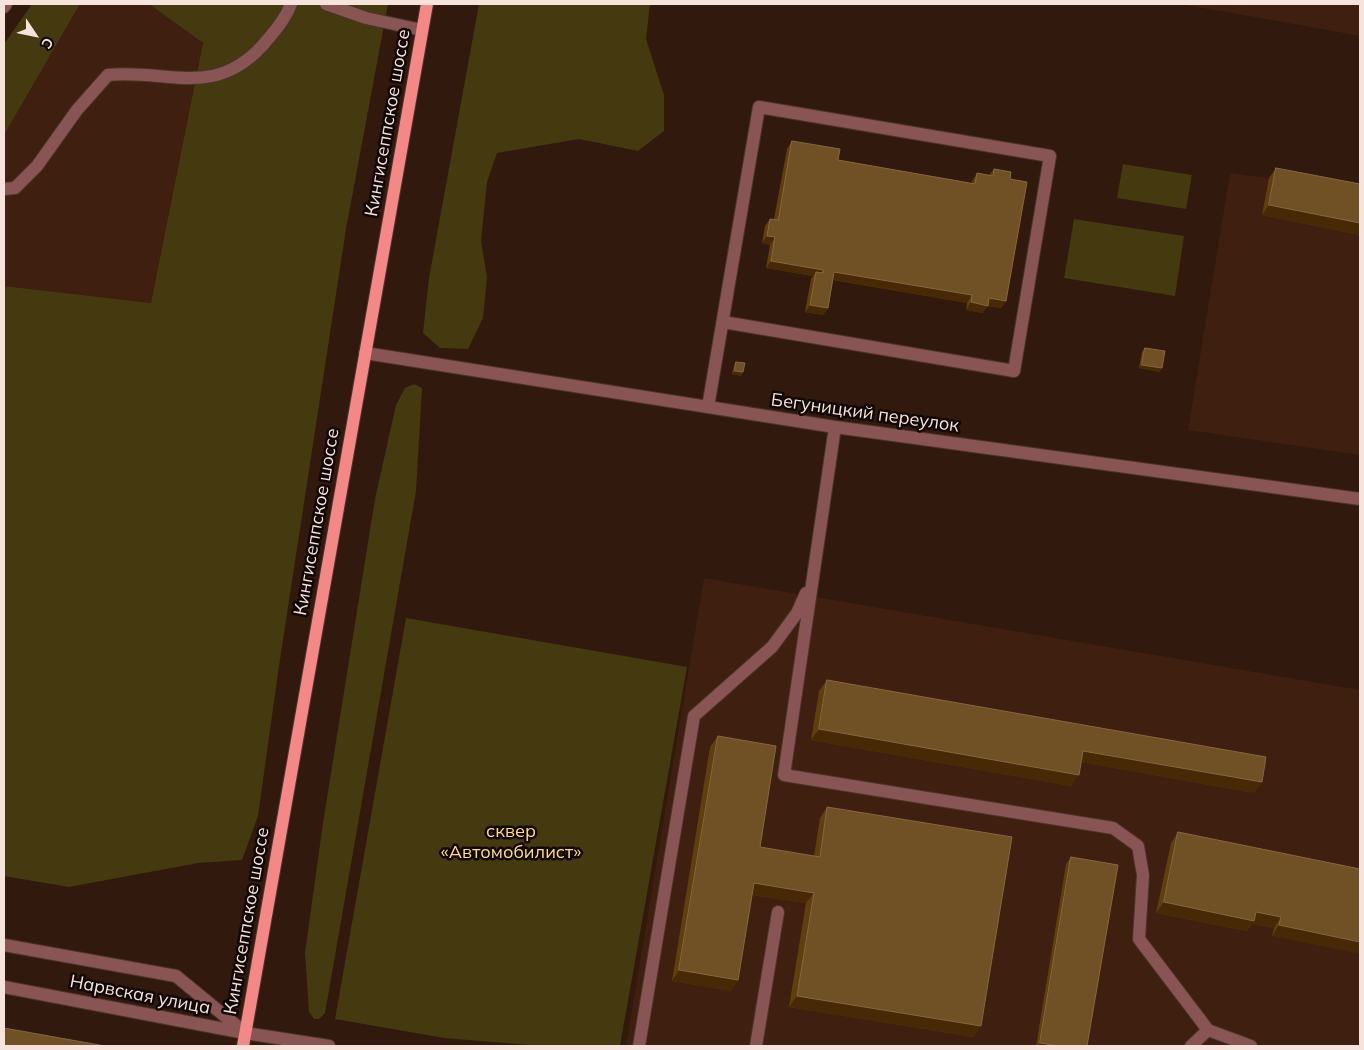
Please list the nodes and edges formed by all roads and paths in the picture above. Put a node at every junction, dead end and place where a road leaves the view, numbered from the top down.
1 (6, 4) edge
2 (291, 4) edge
3 (326, 4) edge
4 (427, 4) edge
5 (4, 7) edge
6 (422, 30) junction
7 (4, 189) edge
8 (722, 322) junction
9 (365, 352) junction
10 (708, 407) junction
11 (835, 427) junction
12 (1360, 499) edge
13 (812, 581) junction
14 (778, 912) dead end
15 (4, 945) edge
16 (4, 987) edge
17 (1208, 1030) junction
18 (245, 1033) junction
19 (242, 1046) edge
20 (329, 1046) edge
21 (639, 1046) edge
22 (756, 1046) edge
23 (1191, 1046) edge
24 (1251, 1046) edge

1 - 5 street
2 - 7 street
3 - 6 street
4 - 6 main road, Кингисеппское шоссе
6 - 9 main road, Кингисеппское шоссе
8 - 8 street
8 - 10 street
9 - 10 street, Бегуницкий переулок
9 - 18 main road, Кингисеппское шоссе
10 - 11 street, Бегуницкий переулок
11 - 12 street, Бегуницкий переулок
11 - 13 street
13 - 17 street
13 - 21 street
14 - 22 street
15 - 18 street, Нарвская улица
16 - 18 street, Нарвская улица
17 - 23 street
17 - 24 street
18 - 19 main road, Кингисеппское шоссе
18 - 20 street

